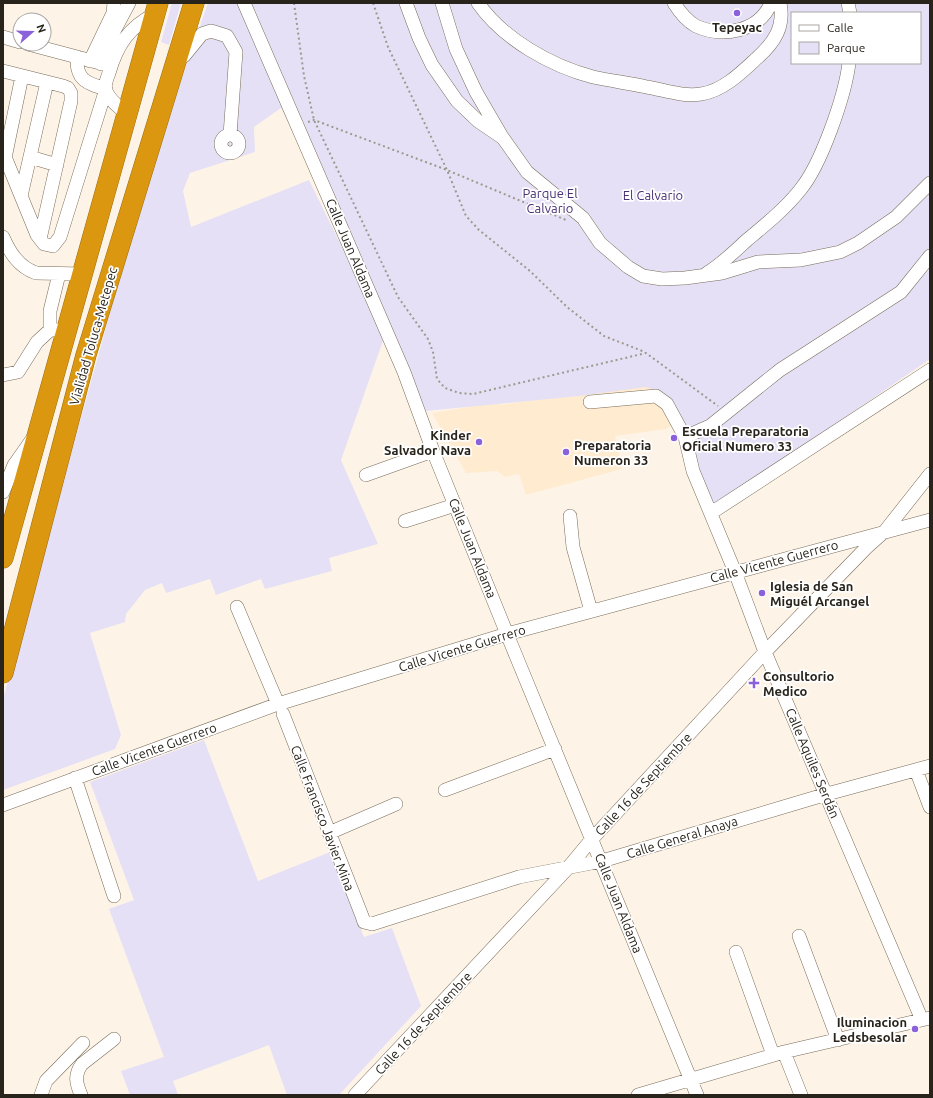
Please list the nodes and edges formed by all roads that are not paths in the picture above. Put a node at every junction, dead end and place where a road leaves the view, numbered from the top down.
1 (114, 3) edge
2 (129, 3) edge
3 (194, 3) edge
4 (244, 3) edge
5 (406, 3) edge
6 (442, 3) edge
7 (478, 3) edge
8 (674, 3) edge
9 (771, 3) edge
10 (780, 3) edge
11 (157, 9) edge
12 (52, 50) edge
13 (77, 57) junction
14 (176, 60) junction
15 (101, 64) junction
16 (849, 64) edge
17 (3, 71) edge
18 (22, 76) junction
19 (47, 82) junction
20 (106, 89) junction
21 (127, 114) junction
22 (230, 135) dead end
23 (503, 138) junction
24 (4, 155) edge
25 (30, 157) junction
26 (57, 165) junction
27 (930, 183) edge
28 (51, 192) junction
29 (73, 193) junction
30 (21, 196) junction
31 (3, 237) edge
32 (40, 239) junction
33 (930, 256) edge
34 (59, 274) junction
35 (83, 274) junction
36 (704, 275) junction
37 (58, 330) junction
38 (930, 370) edge
39 (3, 375) edge
40 (590, 402) dead end
41 (38, 432) junction
42 (685, 437) junction
43 (433, 451) junction
44 (930, 474) edge
45 (366, 475) dead end
46 (3, 492) edge
47 (455, 505) junction
48 (711, 513) junction
49 (570, 516) dead end
50 (930, 520) edge
51 (405, 521) dead end
52 (885, 531) junction
53 (3, 558) edge
54 (735, 572) junction
55 (237, 607) dead end
56 (591, 611) junction
57 (507, 634) junction
58 (765, 652) junction
59 (3, 673) edge
60 (280, 709) junction
61 (555, 749) junction
62 (930, 766) edge
63 (916, 770) junction
64 (75, 778) junction
65 (444, 790) dead end
66 (827, 794) junction
67 (396, 804) dead end
68 (3, 805) edge
69 (930, 807) edge
70 (329, 833) junction
71 (592, 839) junction
72 (602, 861) junction
73 (567, 869) junction
74 (114, 896) dead end
75 (364, 922) joint
76 (799, 936) dead end
77 (736, 952) dead end
78 (926, 1019) edge
79 (114, 1040) dead end
80 (838, 1040) junction
81 (83, 1042) dead end
82 (779, 1053) junction
83 (691, 1080) junction
84 (40, 1095) edge
85 (81, 1095) edge
86 (356, 1095) edge
87 (638, 1095) edge
88 (697, 1095) edge
89 (802, 1095) edge

1 - 15 street
2 - 15 street
3 - 14 highway, Vialidad Toluca-Metepec
4 - 43 street, Calle Juan Aldama
5 - 23 street
6 - 23 street
7 - 10 street
8 - 9 street
11 - 15 street
11 - 21 highway, Vialidad Toluca-Metepec
12 - 13 street
13 - 15 street
13 - 20 street
14 - 22 street
14 - 59 highway, Vialidad Toluca-Metepec
15 - 20 street
16 - 36 street
17 - 18 street
18 - 19 street
18 - 24 street
19 - 25 street
19 - 26 street
20 - 21 street
20 - 29 street
21 - 35 highway, Vialidad Toluca-Metepec
23 - 36 street
24 - 30 street
25 - 26 street
25 - 30 street
26 - 28 street
27 - 36 street
28 - 29 street
28 - 32 street
29 - 32 street
30 - 32 street
31 - 34 street
33 - 42 street
34 - 35 street
34 - 37 street
35 - 37 highway, Vialidad Toluca-Metepec
37 - 39 street
37 - 41 highway, Vialidad Toluca-Metepec
38 - 48 street
40 - 42 street, Calle Aquiles Serdán
41 - 46 street
41 - 53 highway, Vialidad Toluca-Metepec
42 - 48 street, Calle Aquiles Serdán
43 - 45 street
43 - 47 street, Calle Juan Aldama
44 - 52 street, Calle 16 de Septiembre
47 - 51 street
47 - 57 street, Calle Juan Aldama
48 - 54 street, Calle Aquiles Serdán
49 - 56 street
50 - 52 street, Calle Vicente Guerrero
52 - 54 street, Calle Vicente Guerrero
52 - 58 street, Calle 16 de Septiembre
54 - 56 street, Calle Vicente Guerrero
54 - 58 street, Calle Aquiles Serdán
55 - 60 street, Calle Francisco Javier Mina
56 - 57 street, Calle Vicente Guerrero
57 - 60 street, Calle Vicente Guerrero
57 - 61 street, Calle Juan Aldama
58 - 66 street, Calle Aquiles Serdán
58 - 71 street, Calle 16 de Septiembre
60 - 64 street, Calle Vicente Guerrero
60 - 70 street, Calle Francisco Javier Mina
61 - 65 street
61 - 71 street, Calle Juan Aldama
62 - 63 street, Calle General Anaya
63 - 66 street, Calle General Anaya
63 - 69 street
64 - 68 street, Calle Vicente Guerrero
64 - 74 street
66 - 72 street, Calle General Anaya
66 - 78 street, Calle Aquiles Serdán
67 - 70 street
70 - 75 street, Calle Francisco Javier Mina
71 - 72 street, Calle Juan Aldama
71 - 73 street, Calle 16 de Septiembre
72 - 73 street, Calle General Anaya
72 - 83 street, Calle Juan Aldama
73 - 75 street, Calle General Anaya
73 - 86 street, Calle 16 de Septiembre
76 - 80 street
77 - 82 street
78 - 80 street
79 - 85 street
80 - 82 street
81 - 84 street
82 - 83 street
82 - 89 street
83 - 87 street
83 - 88 street, Calle Juan Aldama

